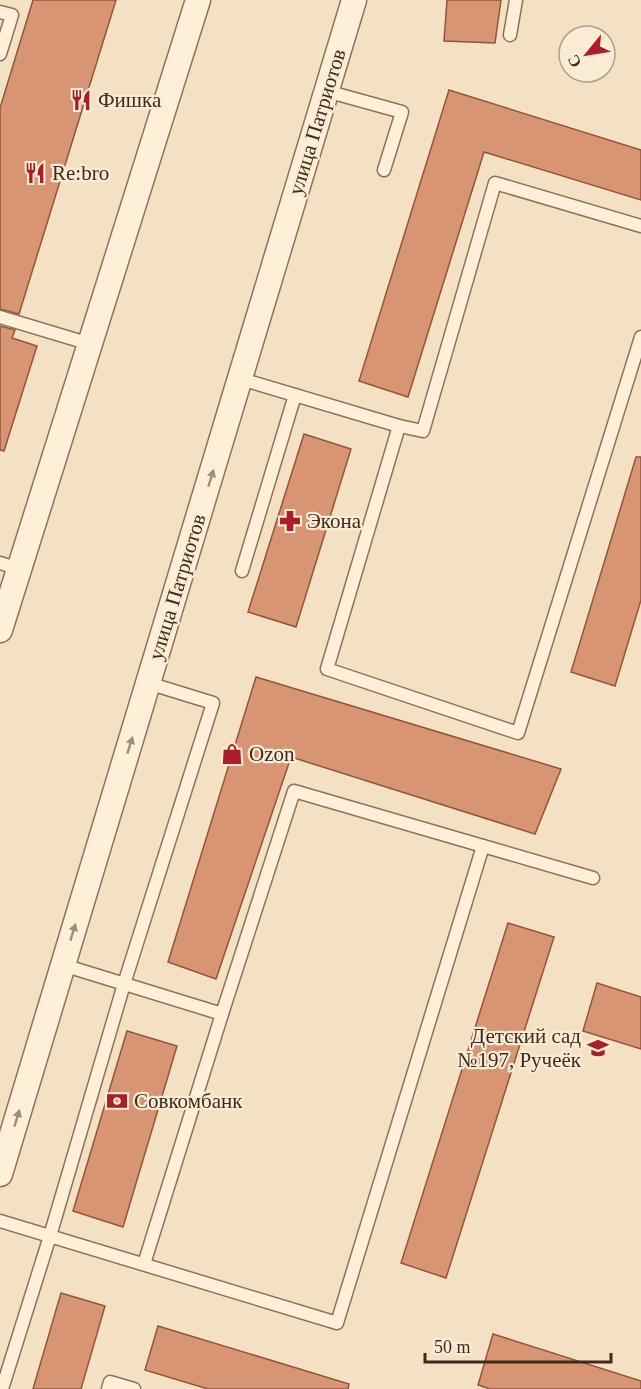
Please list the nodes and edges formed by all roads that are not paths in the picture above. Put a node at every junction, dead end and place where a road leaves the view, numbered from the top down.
1 (198, 0) edge
2 (354, 0) edge
3 (516, 0) edge
4 (0, 12) edge
5 (510, 35) dead end
6 (0, 54) edge
7 (326, 91) junction
8 (384, 170) dead end
9 (641, 226) edge
10 (0, 317) edge
11 (641, 337) edge
12 (90, 344) junction
13 (241, 379) junction
14 (295, 395) junction
15 (399, 426) junction
16 (10, 566) edge
17 (242, 571) dead end
18 (0, 630) edge
19 (148, 683) junction
20 (483, 846) junction
21 (593, 878) dead end
22 (63, 965) junction
23 (124, 984) junction
24 (222, 1014) junction
25 (0, 1174) edge
26 (0, 1221) edge
27 (50, 1236) junction
28 (144, 1264) junction
29 (2, 1389) edge
30 (108, 1389) edge
31 (134, 1389) edge

1 - 12 street
2 - 7 street, улица Патриотов
3 - 5 lane
4 - 6 lane
7 - 8 lane
7 - 13 street, улица Патриотов
9 - 15 lane
10 - 12 lane
11 - 15 lane
12 - 16 street
13 - 14 lane
19 -> 13 street, улица Патриотов
14 - 15 lane
14 - 17 lane
16 - 18 street
22 -> 19 street, улица Патриотов
19 - 23 lane
20 - 21 lane
20 - 24 lane
20 - 28 lane
22 - 23 lane
25 -> 22 street, улица Патриотов
23 - 24 lane
23 - 27 lane
24 - 28 lane
26 - 27 lane
27 - 28 lane
27 - 29 lane
30 - 31 lane

